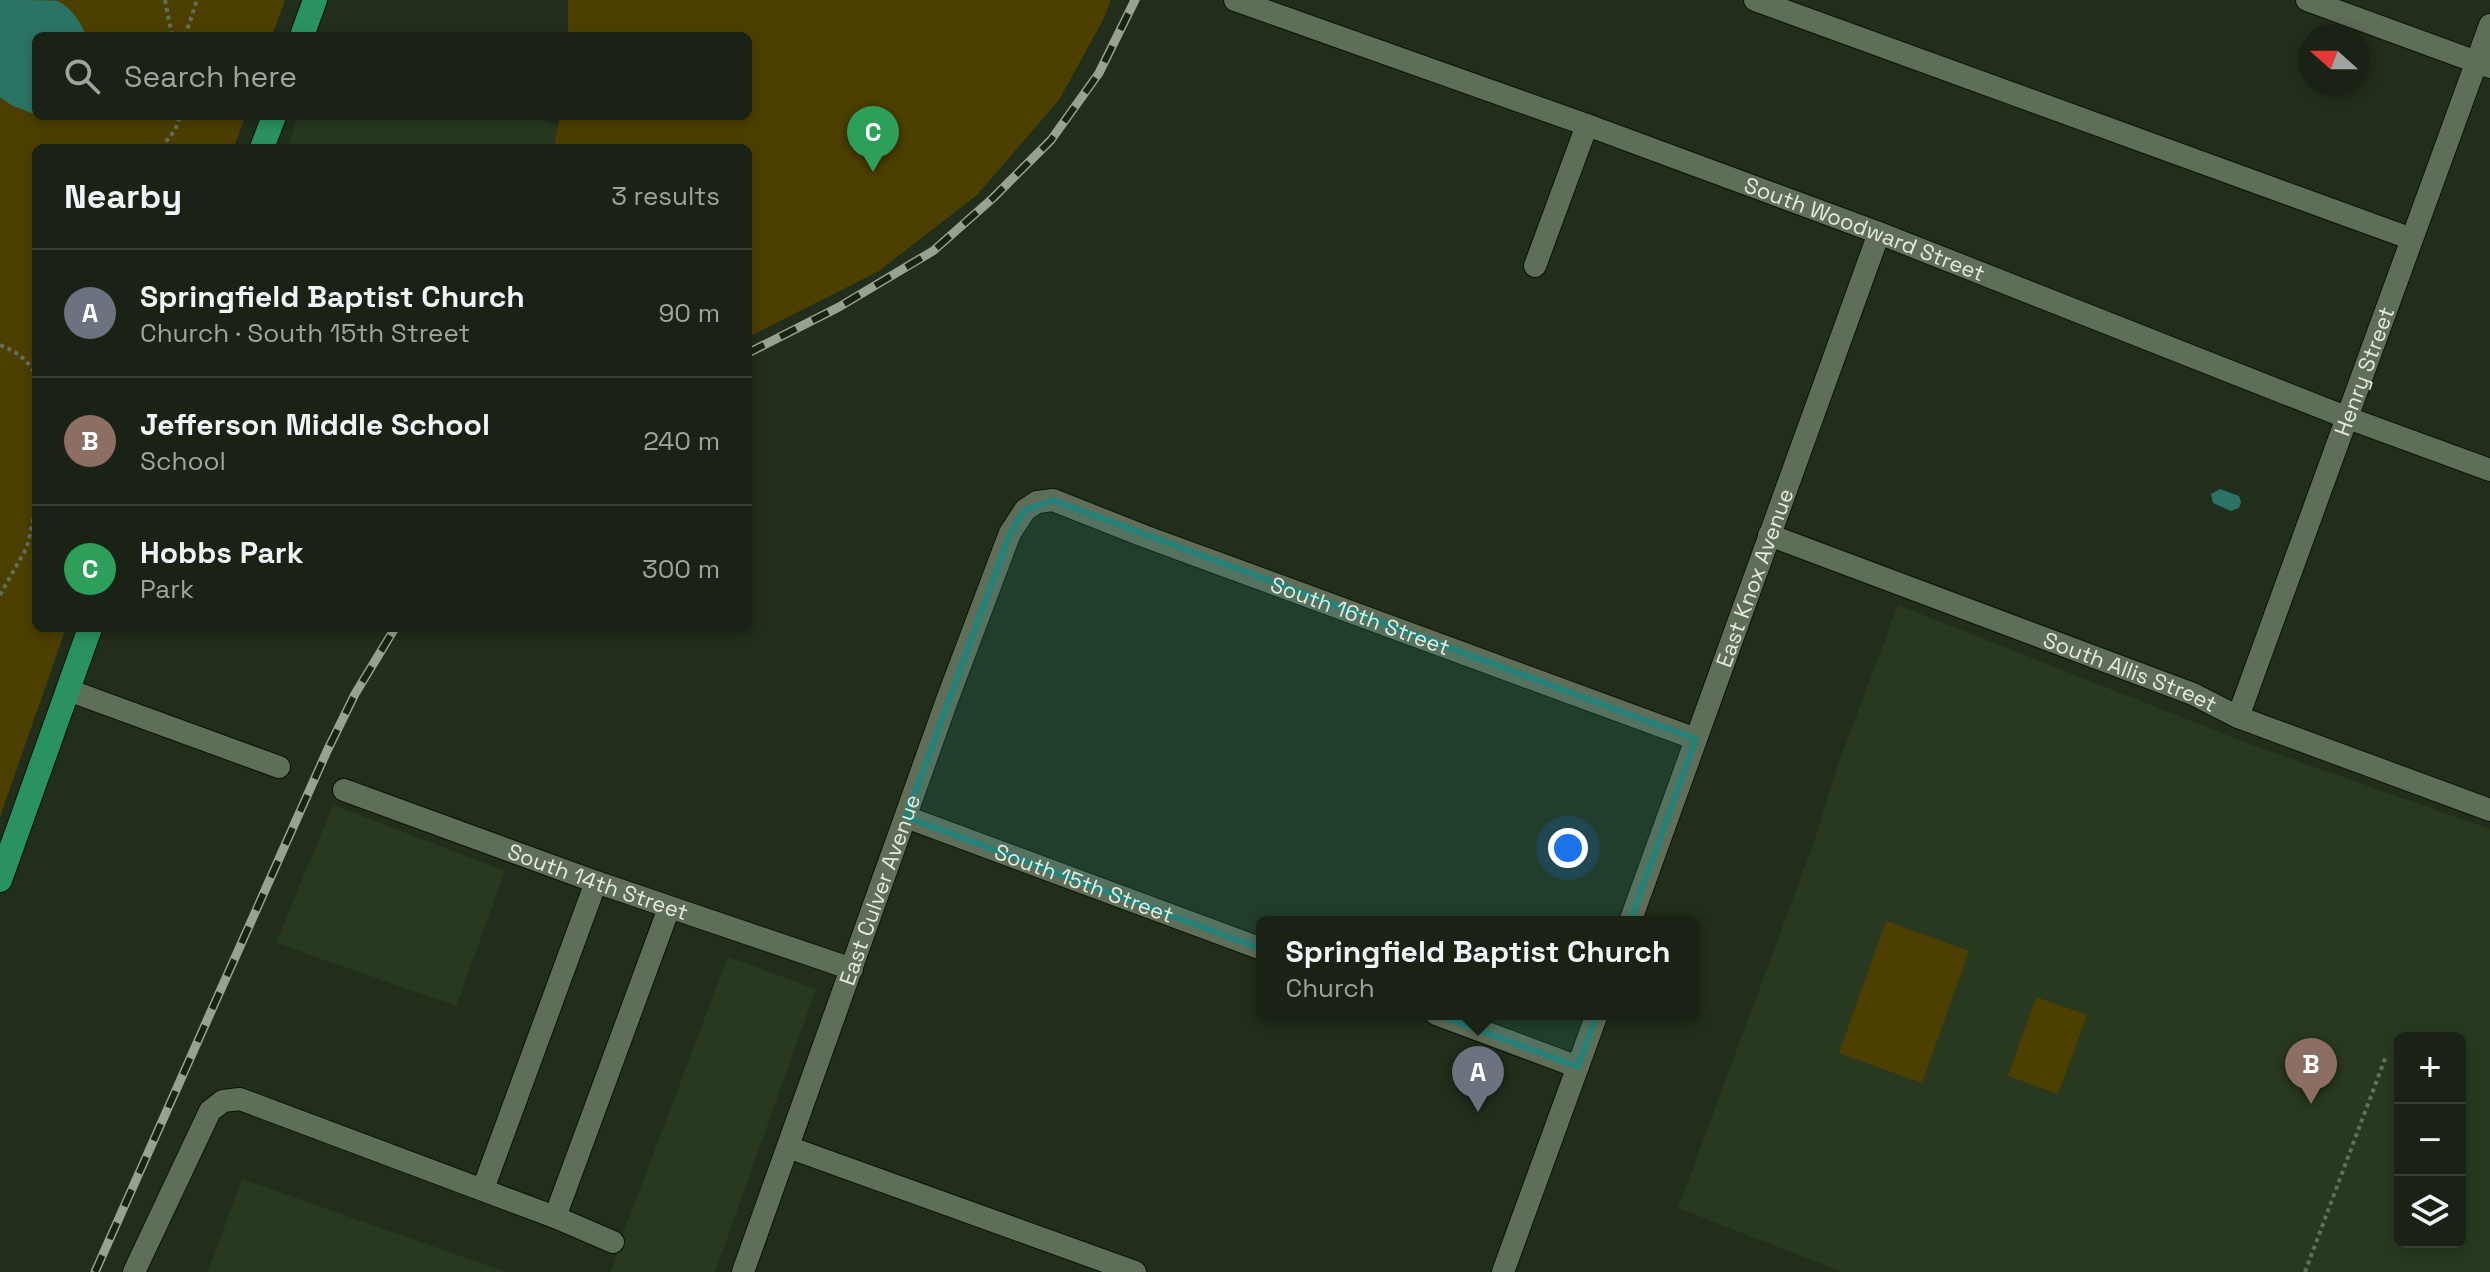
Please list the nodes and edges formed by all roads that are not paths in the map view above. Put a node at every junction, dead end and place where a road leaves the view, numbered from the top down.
1 (315, 0) edge
2 (1235, 0) edge
3 (1755, 0) edge
4 (2307, 0) edge
5 (2490, 25) edge
6 (303, 32) edge
7 (2483, 65) edge
8 (272, 120) edge
9 (1587, 125) junction
10 (264, 144) edge
11 (1879, 233) junction
12 (2412, 239) junction
13 (1535, 266) dead end
14 (2348, 418) junction
15 (2490, 470) edge
16 (1025, 510) joint
17 (1769, 535) junction
18 (89, 632) edge
19 (68, 690) junction
20 (2238, 717) junction
21 (1696, 739) junction
22 (279, 767) dead end
23 (344, 790) dead end
24 (2490, 810) edge
25 (906, 817) junction
26 (0, 880) edge
27 (596, 882) junction
28 (669, 908) junction
29 (1632, 916) edge
30 (1256, 947) edge
31 (852, 969) junction
32 (1452, 1020) edge
33 (1595, 1020) edge
34 (1578, 1067) junction
35 (788, 1147) junction
36 (483, 1189) junction
37 (555, 1217) junction
38 (613, 1242) dead end
39 (134, 1272) edge
40 (743, 1272) edge
41 (1135, 1272) edge
42 (1503, 1272) edge

1 - 6 main road
2 - 9 street, South Woodward Street
3 - 12 street
4 - 7 street
5 - 7 street, Henry Street
7 - 12 street, Henry Street
8 - 10 main road
9 - 11 street, South Woodward Street
9 - 13 street
11 - 14 street, South Woodward Street
11 - 17 street, East Knox Avenue
12 - 14 street, Henry Street
14 - 15 street, South Woodward Street
14 - 20 street, Henry Street
16 - 21 street, South 16th Street
16 - 25 street, East Culver Avenue
17 - 20 street, South Allis Street
17 - 21 street, East Knox Avenue
18 - 19 main road
19 - 22 street
19 - 26 main road
20 - 24 street, South Allis Street
21 - 29 street, East Knox Avenue
23 - 27 street, South 14th Street
25 - 30 street, South 15th Street
25 - 31 street, East Culver Avenue
27 - 28 street, South 14th Street
27 - 36 street
28 - 31 street, South 14th Street
28 - 37 street
31 - 35 street, East Culver Avenue
32 - 34 street
33 - 34 street
34 - 42 street
35 - 40 street, East Culver Avenue
35 - 41 street
36 - 37 street
36 - 39 street
37 - 38 street

